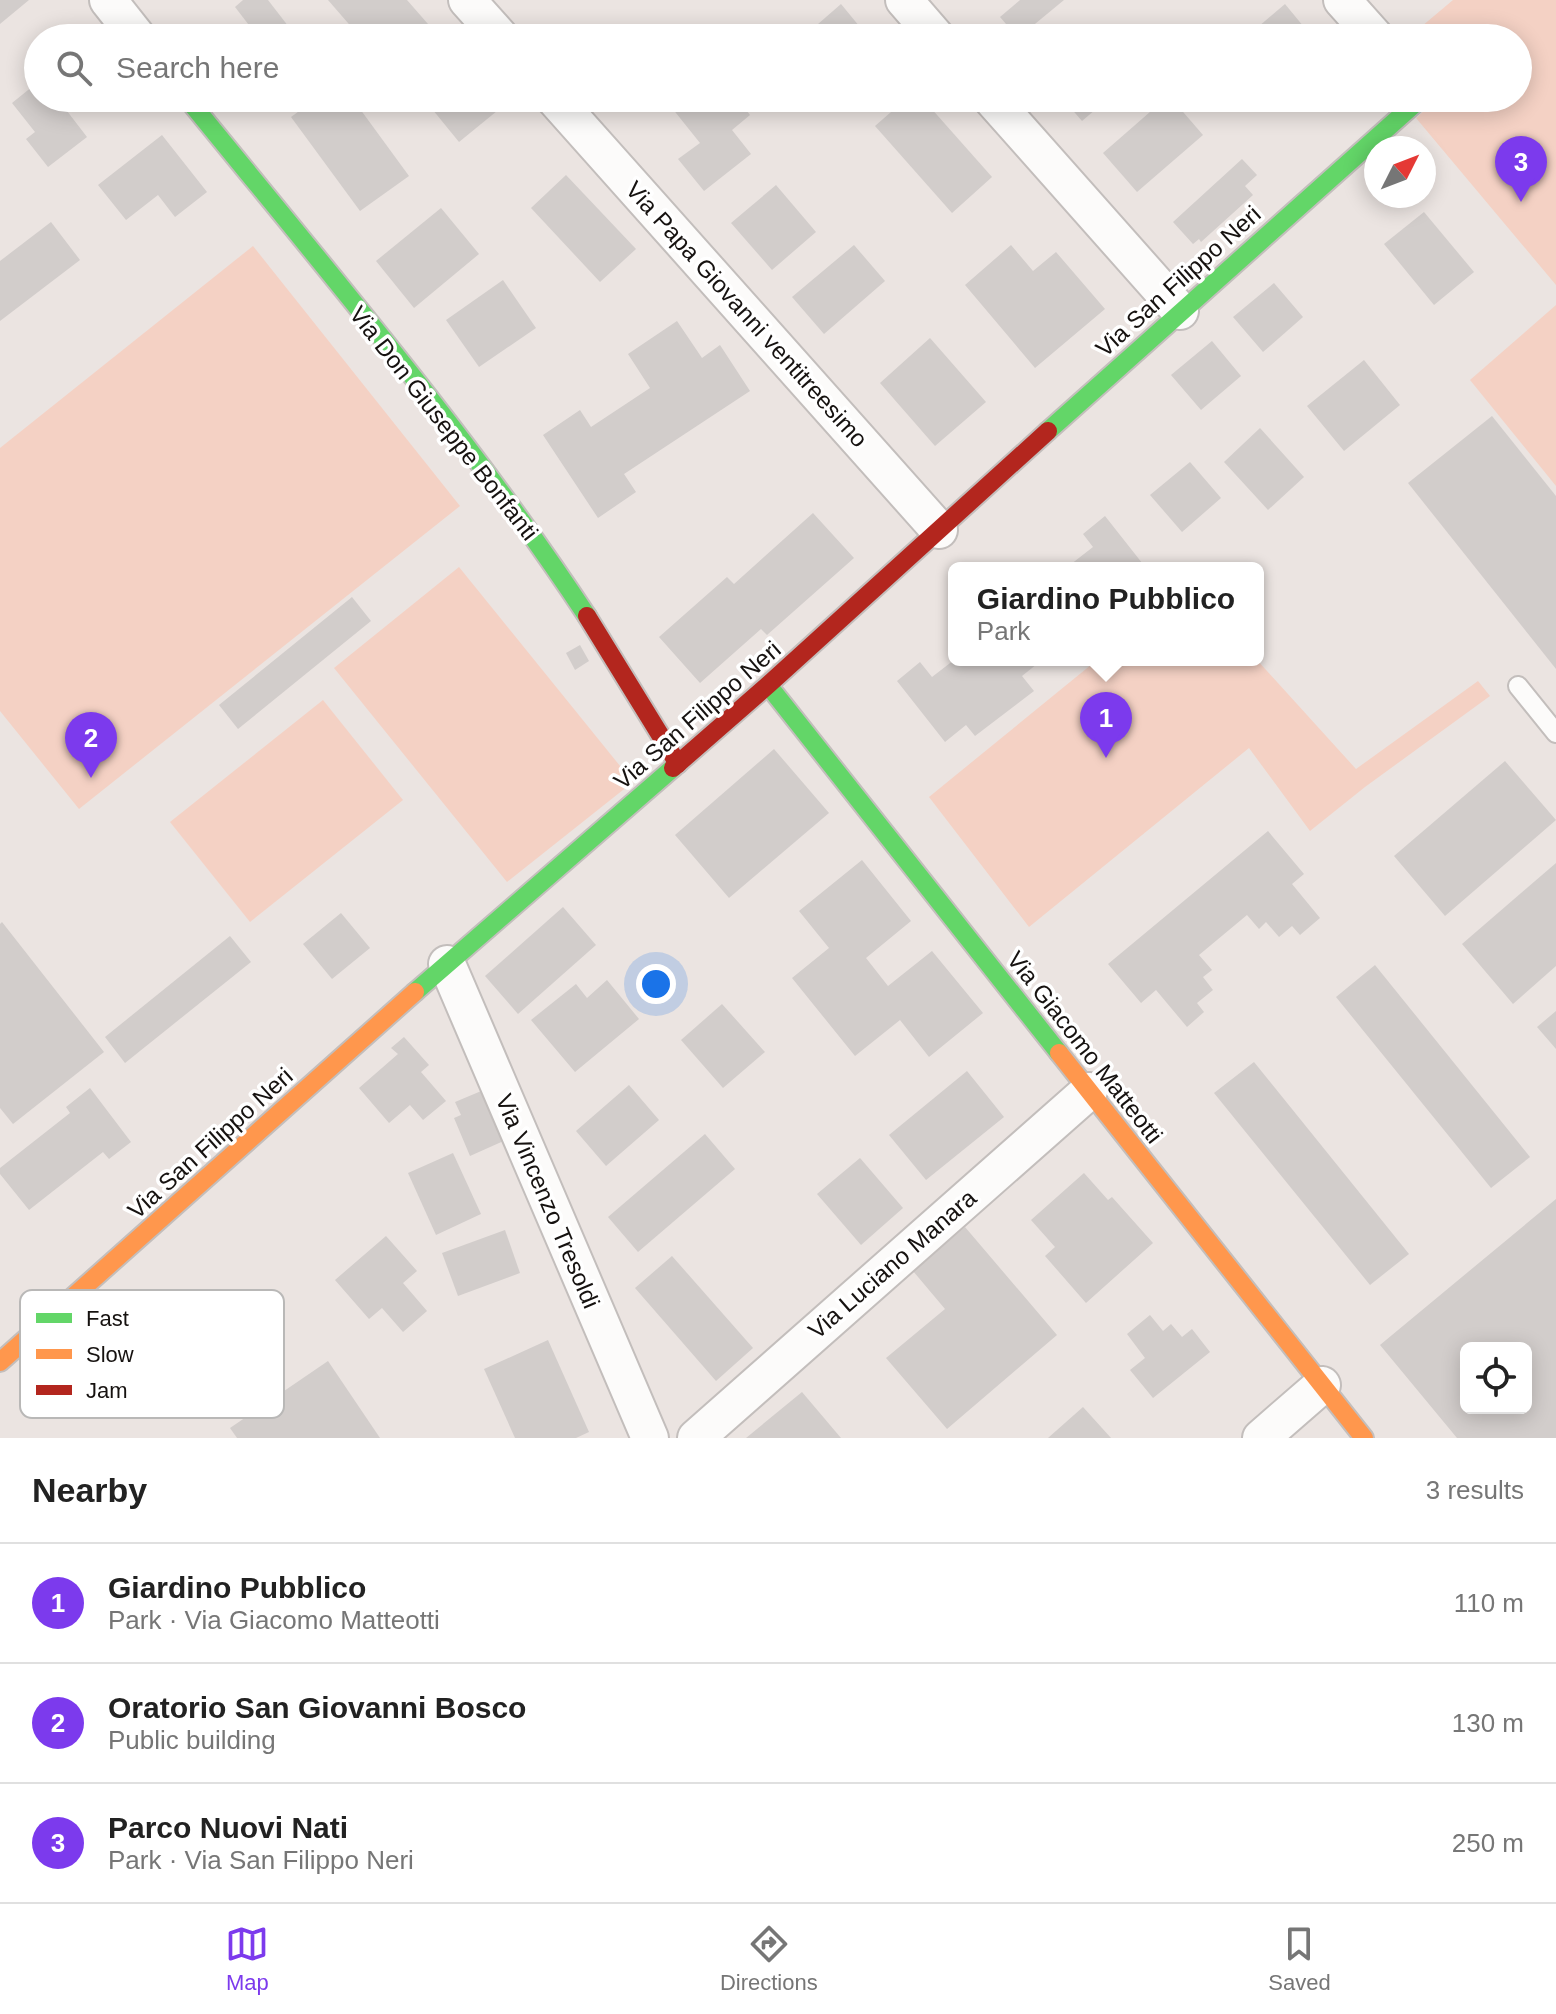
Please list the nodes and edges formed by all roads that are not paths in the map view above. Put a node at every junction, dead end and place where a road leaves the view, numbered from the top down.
1 (108, 0) edge
2 (467, 0) edge
3 (904, 0) edge
4 (1342, 0) edge
5 (127, 24) edge
6 (488, 24) edge
7 (925, 24) edge
8 (1363, 24) edge
9 (198, 112) edge
10 (566, 112) edge
11 (1003, 112) edge
12 (1405, 112) edge
13 (1180, 311) junction
14 (939, 530) junction
15 (768, 685) junction
16 (1518, 686) dead end
17 (1556, 733) edge
18 (678, 764) junction
19 (447, 964) junction
20 (1089, 1091) junction
21 (81, 1290) edge
22 (20, 1344) edge
23 (0, 1362) edge
24 (1322, 1385) junction
25 (650, 1438) edge
26 (696, 1438) edge
27 (1261, 1438) edge
28 (1364, 1438) edge

1 - 5 street
2 - 6 street
3 - 7 street
4 - 8 street
9 - 18 street, Via Don Giuseppe Bonfanti
10 - 14 street, Via Papa Giovanni ventitreesimo
11 - 13 street
12 - 13 street, Via San Filippo Neri
13 - 14 street, Via San Filippo Neri
14 - 15 street, Via San Filippo Neri
15 - 18 street, Via San Filippo Neri
15 - 20 street, Via Giacomo Matteotti
16 - 17 lane
18 - 19 street, Via San Filippo Neri
19 - 21 street, Via San Filippo Neri
19 - 25 street, Via Vincenzo Tresoldi
20 - 24 street, Via Giacomo Matteotti
20 - 26 street, Via Luciano Manara
22 - 23 street, Via San Filippo Neri
24 - 27 street
24 - 28 street, Via Giacomo Matteotti

